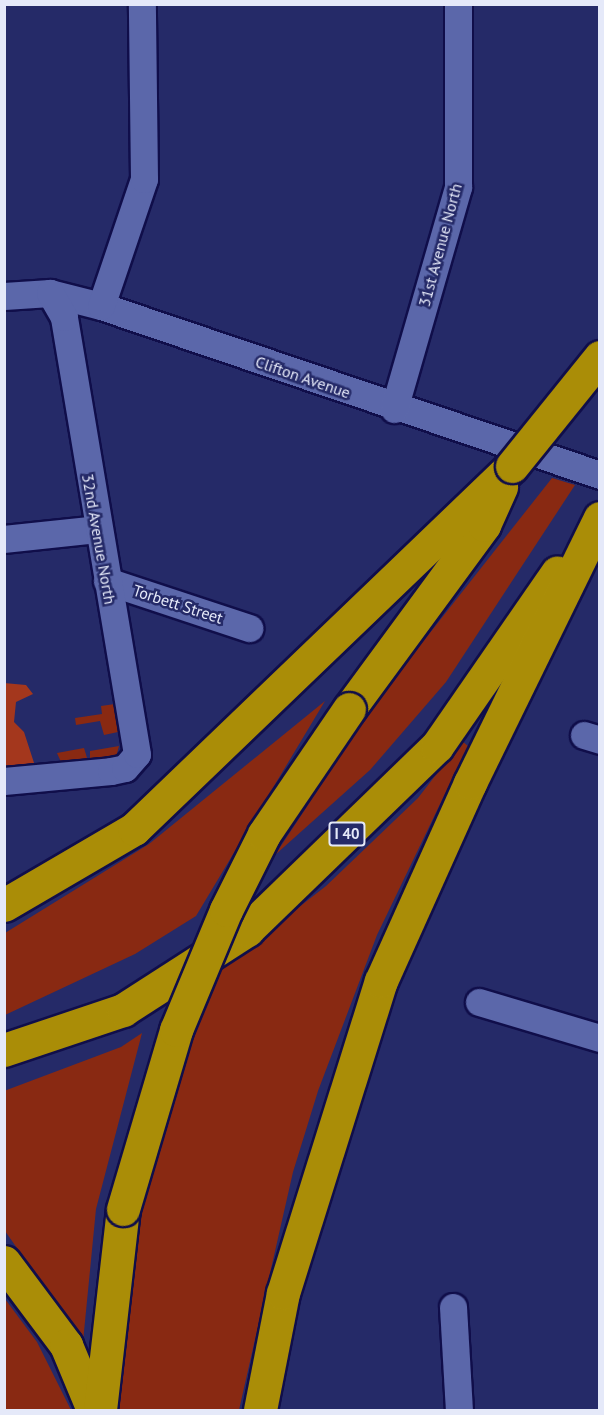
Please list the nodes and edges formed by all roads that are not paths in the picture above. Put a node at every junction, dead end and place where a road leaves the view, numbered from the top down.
1 (142, 4) edge
2 (458, 4) edge
3 (50, 293) junction
4 (4, 296) edge
5 (101, 306) junction
6 (600, 357) edge
7 (394, 409) junction
8 (511, 467) junction
9 (600, 475) edge
10 (600, 512) edge
11 (600, 518) edge
12 (97, 530) junction
13 (4, 539) edge
14 (107, 581) junction
15 (249, 628) dead end
16 (4, 781) edge
17 (4, 905) edge
18 (479, 1002) dead end
19 (600, 1038) edge
20 (4, 1050) edge
21 (4, 1262) edge
22 (453, 1307) dead end
23 (93, 1410) edge
24 (100, 1410) edge
25 (260, 1410) edge
26 (459, 1410) edge

1 - 5 street
2 - 7 street, 31st Avenue North
3 - 4 street, Clifton Avenue
3 - 5 street, Clifton Avenue
3 - 12 street, 32nd Avenue North
5 - 7 street, Clifton Avenue
6 - 8 highway, bridge
7 - 9 street, Clifton Avenue
8 - 17 highway
8 - 24 highway, bridge
10 - 20 highway, I 40
11 - 25 highway
12 - 13 street
12 - 14 street, 32nd Avenue North
14 - 15 street, Torbett Street
14 - 16 street, 32nd Avenue North
18 - 19 street
21 - 23 highway
22 - 26 street

